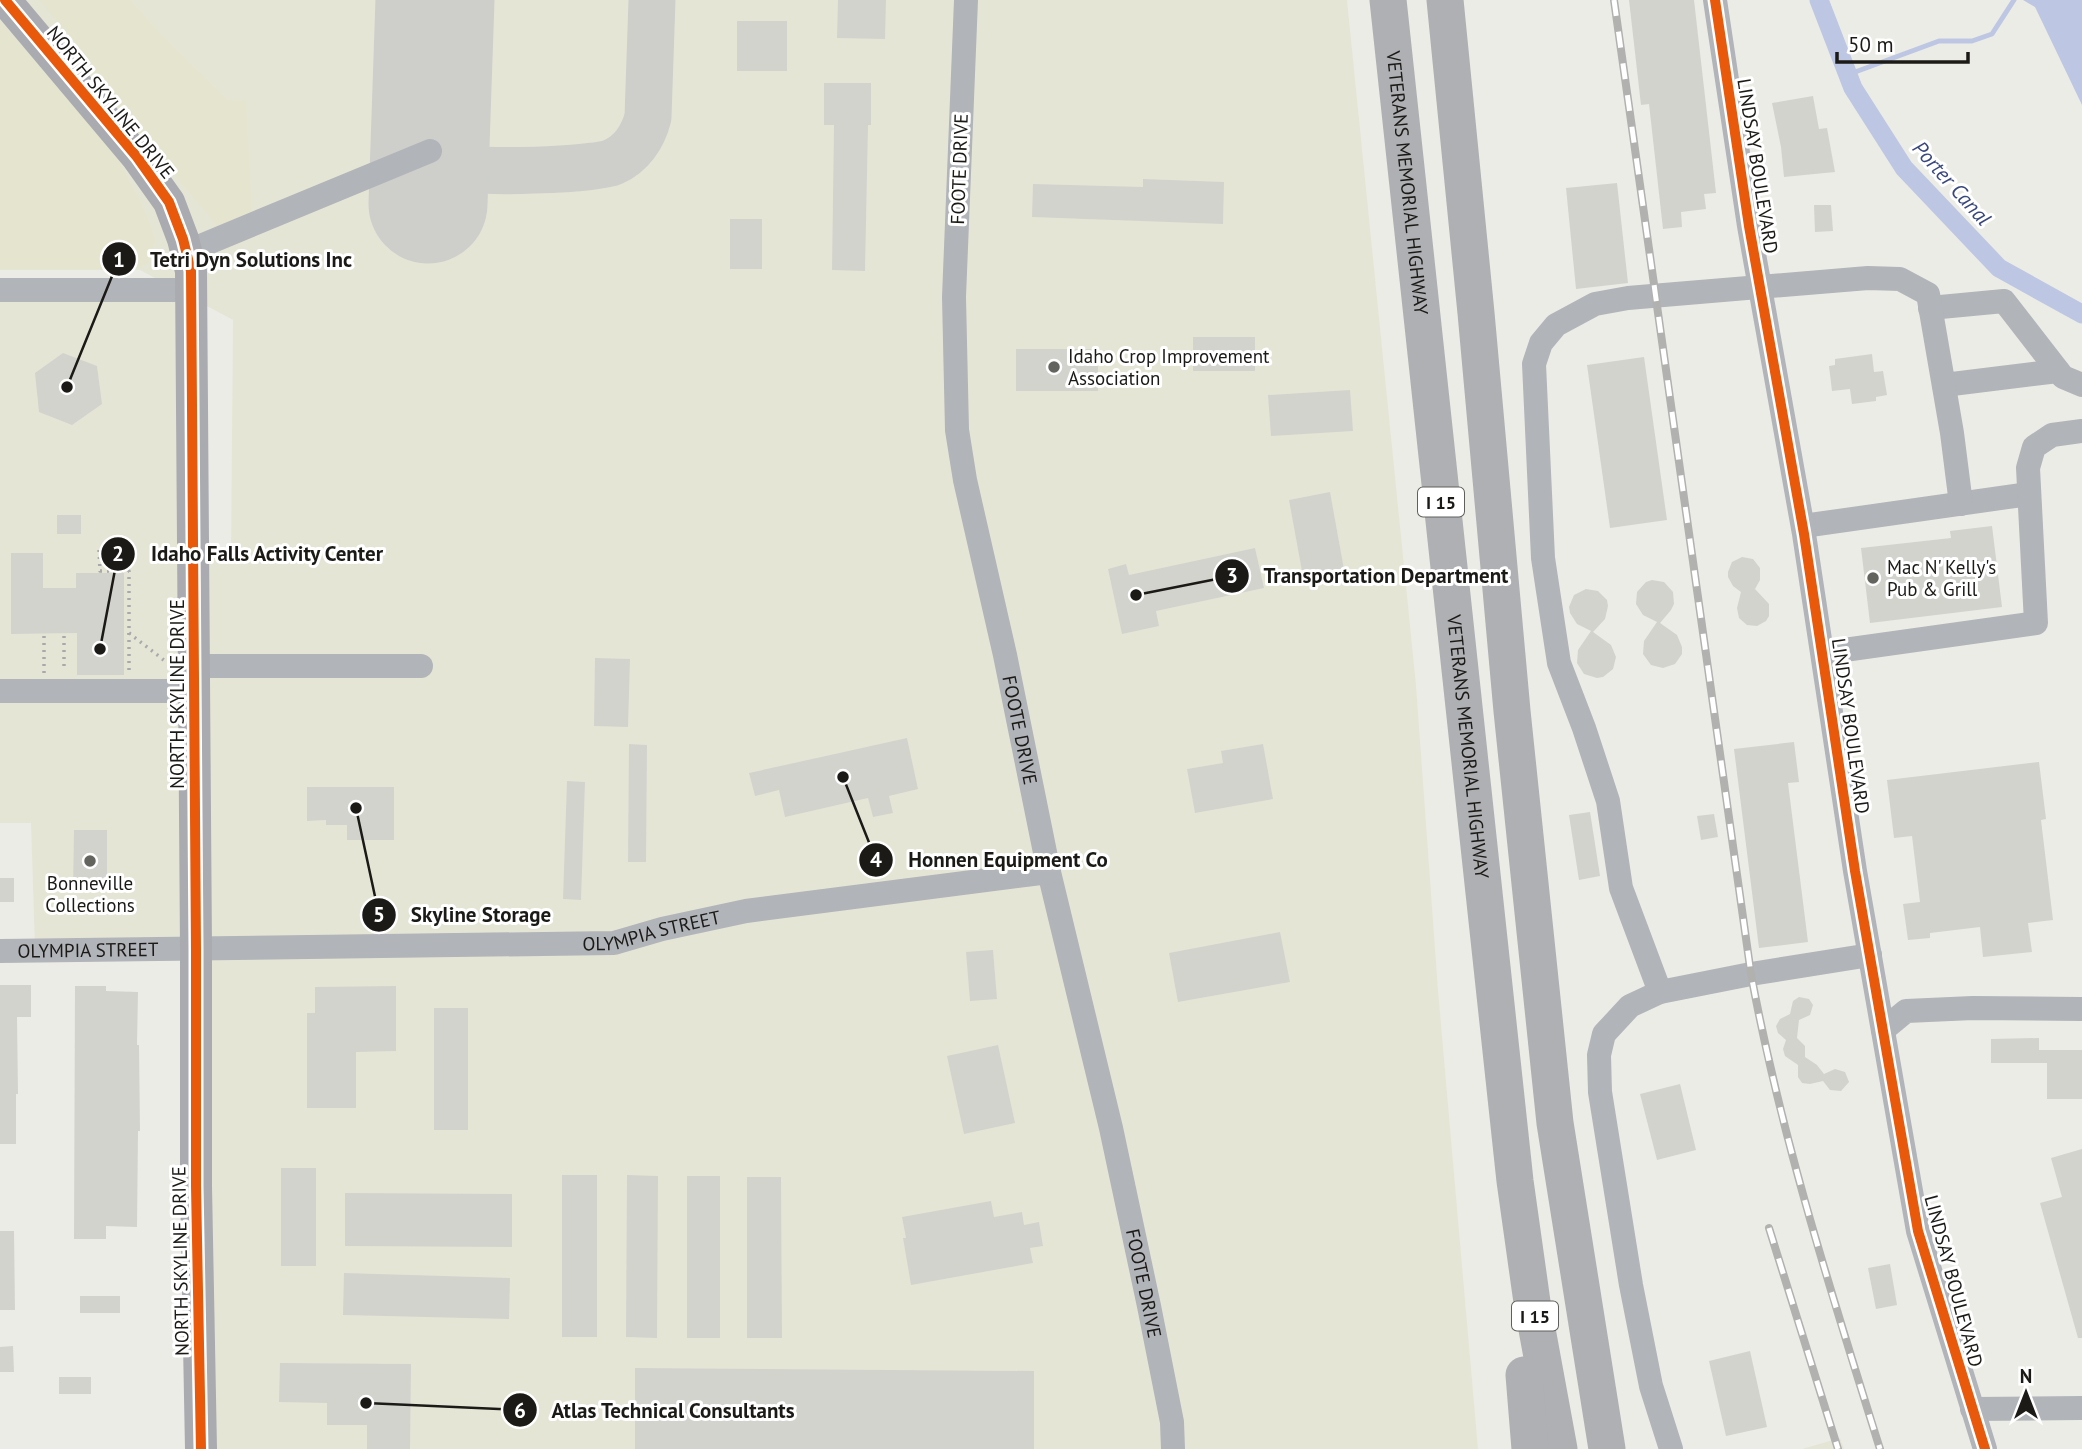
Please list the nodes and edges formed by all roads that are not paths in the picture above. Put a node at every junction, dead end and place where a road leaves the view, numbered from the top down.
1 (5, 0) edge
2 (966, 0) edge
3 (1388, 0) edge
4 (1445, 0) edge
5 (1714, 0) edge
6 (430, 151) dead end
7 (186, 252) junction
8 (1760, 288) junction
9 (0, 290) edge
10 (191, 290) junction
11 (1930, 308) junction
12 (2058, 371) junction
13 (1944, 385) junction
14 (2082, 385) edge
15 (2082, 431) edge
16 (2029, 494) junction
17 (1961, 504) junction
18 (1803, 526) junction
19 (1823, 653) junction
20 (421, 666) dead end
21 (184, 672) junction
22 (0, 691) edge
23 (1049, 872) junction
24 (196, 949) junction
25 (0, 951) edge
26 (1870, 955) junction
27 (1660, 992) junction
28 (2082, 1009) edge
29 (1883, 1030) junction
30 (1514, 1181) junction
31 (1580, 1280) junction
32 (2082, 1408) edge
33 (1972, 1409) junction
34 (201, 1449) edge
35 (1172, 1449) edge
36 (1530, 1449) edge
37 (1559, 1449) edge
38 (1607, 1449) edge
39 (1626, 1449) edge
40 (1671, 1449) edge
41 (1985, 1449) edge

1 - 7 main road, NORTH SKYLINE DRIVE
2 - 23 street, FOOTE DRIVE
3 - 30 highway, VETERANS MEMORIAL HIGHWAY / I 15
4 - 31 highway, I 15
5 - 8 street, LINDSAY BOULEVARD
6 - 7 street
7 - 10 main road, NORTH SKYLINE DRIVE
8 - 11 street
8 - 18 street, LINDSAY BOULEVARD
8 - 27 street
9 - 10 street
10 - 21 main road, NORTH SKYLINE DRIVE
11 - 12 street
11 - 13 street
12 - 13 street
12 - 14 street
13 - 17 street
15 - 16 street
16 - 17 street
16 - 19 street
17 - 18 street
18 - 19 street, LINDSAY BOULEVARD
19 - 26 street, LINDSAY BOULEVARD
20 - 21 street
21 - 22 street
21 - 24 main road, NORTH SKYLINE DRIVE
23 - 24 street, OLYMPIA STREET
23 - 35 street, FOOTE DRIVE
24 - 25 street, OLYMPIA STREET
24 - 34 main road, NORTH SKYLINE DRIVE
26 - 27 street
26 - 29 street, LINDSAY BOULEVARD
27 - 40 street
28 - 29 street
29 - 33 street, LINDSAY BOULEVARD
30 - 36 highway
30 - 37 highway, VETERANS MEMORIAL HIGHWAY / I 15
31 - 38 highway, I 15
31 - 39 highway
32 - 33 street
33 - 41 street, LINDSAY BOULEVARD

